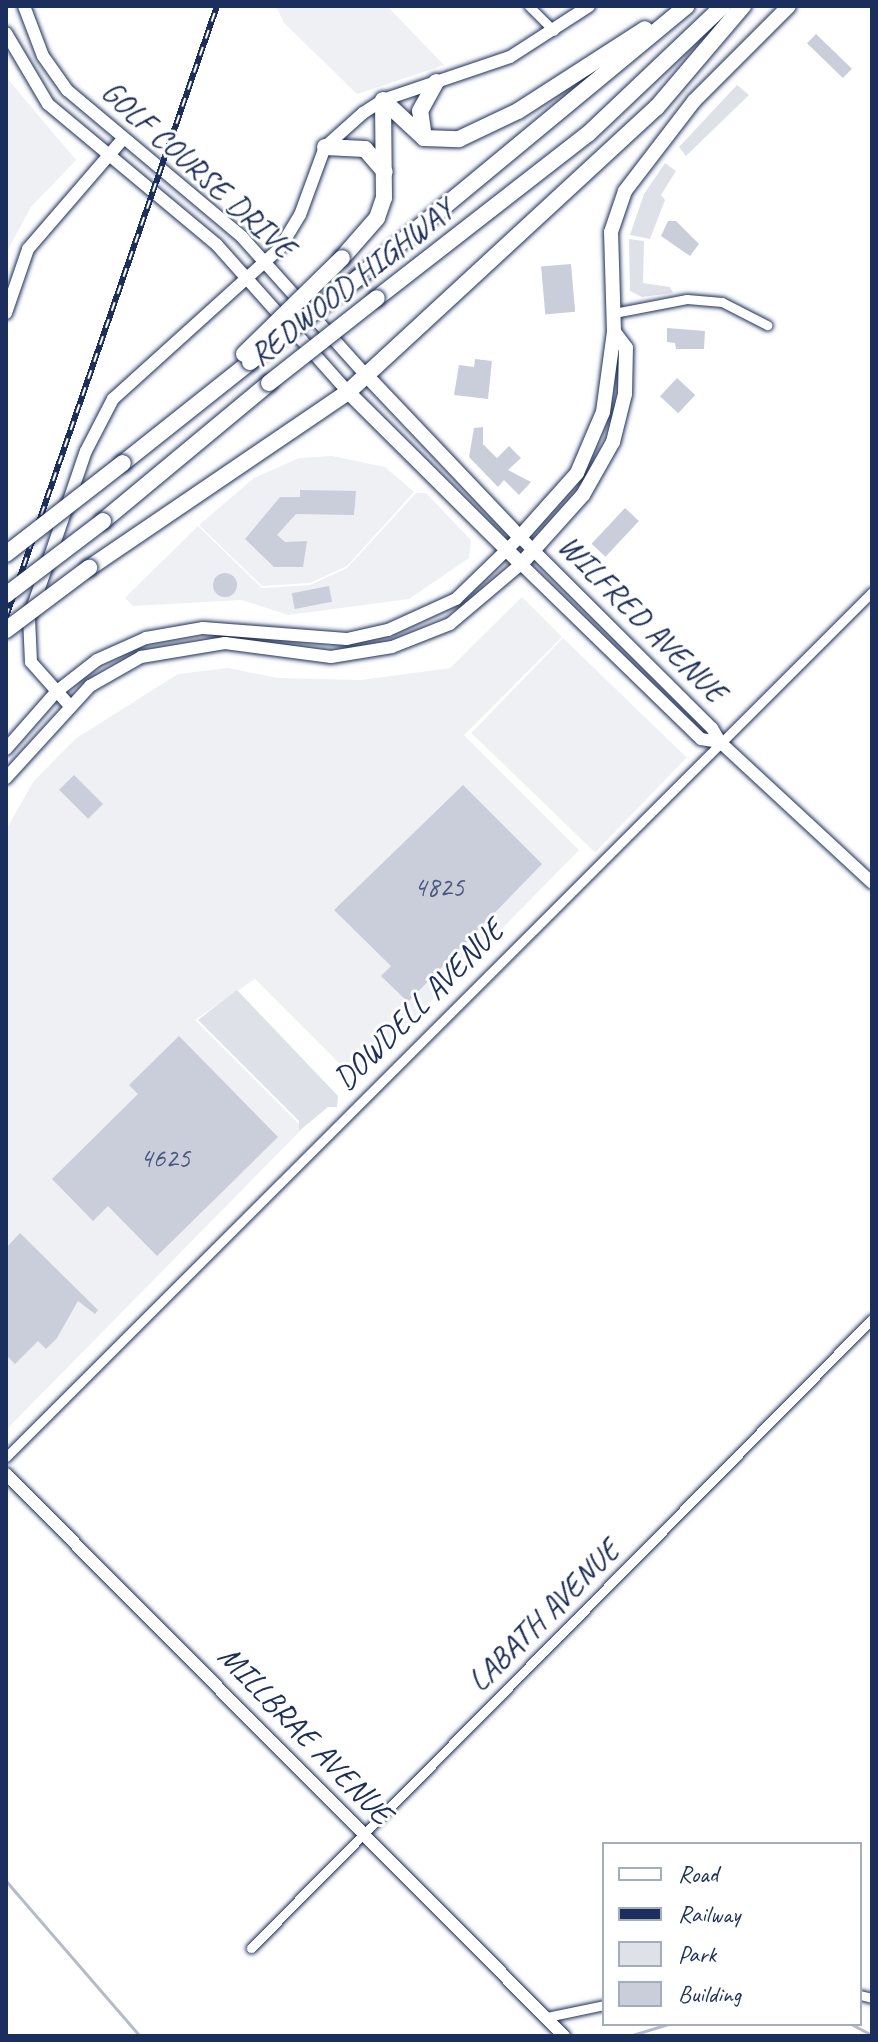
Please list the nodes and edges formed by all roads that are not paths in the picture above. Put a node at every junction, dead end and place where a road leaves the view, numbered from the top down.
1 (24, 6) edge
2 (529, 6) edge
3 (589, 6) edge
4 (680, 6) edge
5 (687, 6) edge
6 (723, 6) edge
7 (743, 6) edge
8 (789, 6) edge
9 (554, 31) junction
10 (6, 33) edge
11 (436, 82) junction
12 (383, 100) junction
13 (424, 138) junction
14 (122, 140) junction
15 (325, 147) junction
16 (109, 157) junction
17 (385, 173) junction
18 (265, 262) junction
19 (250, 276) junction
20 (6, 313) edge
21 (614, 313) junction
22 (767, 325) dead end
23 (614, 332) junction
24 (247, 358) junction
25 (366, 375) junction
26 (348, 392) junction
27 (520, 537) junction
28 (533, 550) junction
29 (507, 551) junction
30 (6, 554) edge
31 (521, 564) junction
32 (872, 592) edge
33 (6, 595) edge
34 (6, 630) edge
35 (388, 630) junction
36 (268, 631) junction
37 (146, 638) junction
38 (266, 647) junction
39 (392, 647) junction
40 (153, 654) junction
41 (56, 692) junction
42 (70, 706) junction
43 (720, 742) junction
44 (6, 749) edge
45 (6, 778) edge
46 (872, 883) edge
47 (872, 1319) edge
48 (6, 1457) edge
49 (6, 1474) edge
50 (362, 1832) junction
51 (251, 1948) dead end
52 (602, 2005) edge
53 (547, 2017) junction
54 (561, 2033) edge

1 - 14 street, GOLF COURSE DRIVE
2 - 9 street
3 - 9 street
4 - 13 highway
5 - 24 highway, REDWOOD HIGHWAY, bridge
6 - 33 highway, REDWOOD HIGHWAY, bridge
7 - 25 highway
8 - 21 main road
9 - 11 street
10 - 16 street, GOLF COURSE DRIVE
11 - 12 street
11 - 13 highway
12 - 13 highway
12 - 15 street
12 - 17 highway
14 - 16 street
14 - 18 street, GOLF COURSE DRIVE
15 - 17 highway
15 - 18 street
16 - 19 street, GOLF COURSE DRIVE
16 - 20 street
17 - 24 highway, bridge
18 - 19 street
18 - 25 street, GOLF COURSE DRIVE
19 - 26 street, GOLF COURSE DRIVE
19 - 41 street
21 - 22 street
21 - 23 main road
23 - 27 main road
23 - 28 main road
24 - 30 highway, REDWOOD HIGHWAY, bridge
25 - 26 highway
25 - 27 main road, GOLF COURSE DRIVE
26 - 29 main road, GOLF COURSE DRIVE
26 - 34 highway, bridge
27 - 28 street, WILFRED AVENUE
27 - 29 street
28 - 31 main road
28 - 43 street, WILFRED AVENUE
29 - 31 main road, WILFRED AVENUE
29 - 35 street
31 - 39 street
31 - 43 street, WILFRED AVENUE
32 - 43 street, DOWDELL AVENUE
35 - 36 street
35 - 39 street
36 - 37 street
36 - 38 street
37 - 40 street
37 - 41 street
38 - 39 street
38 - 40 street
40 - 42 street
41 - 42 street
41 - 44 street
42 - 45 street
43 - 46 street
43 - 48 street, DOWDELL AVENUE
47 - 50 street, LABATH AVENUE
49 - 50 street, MILLBRAE AVENUE
50 - 51 street, LABATH AVENUE
50 - 53 street, MILLBRAE AVENUE
52 - 53 street
53 - 54 street, MILLBRAE AVENUE

